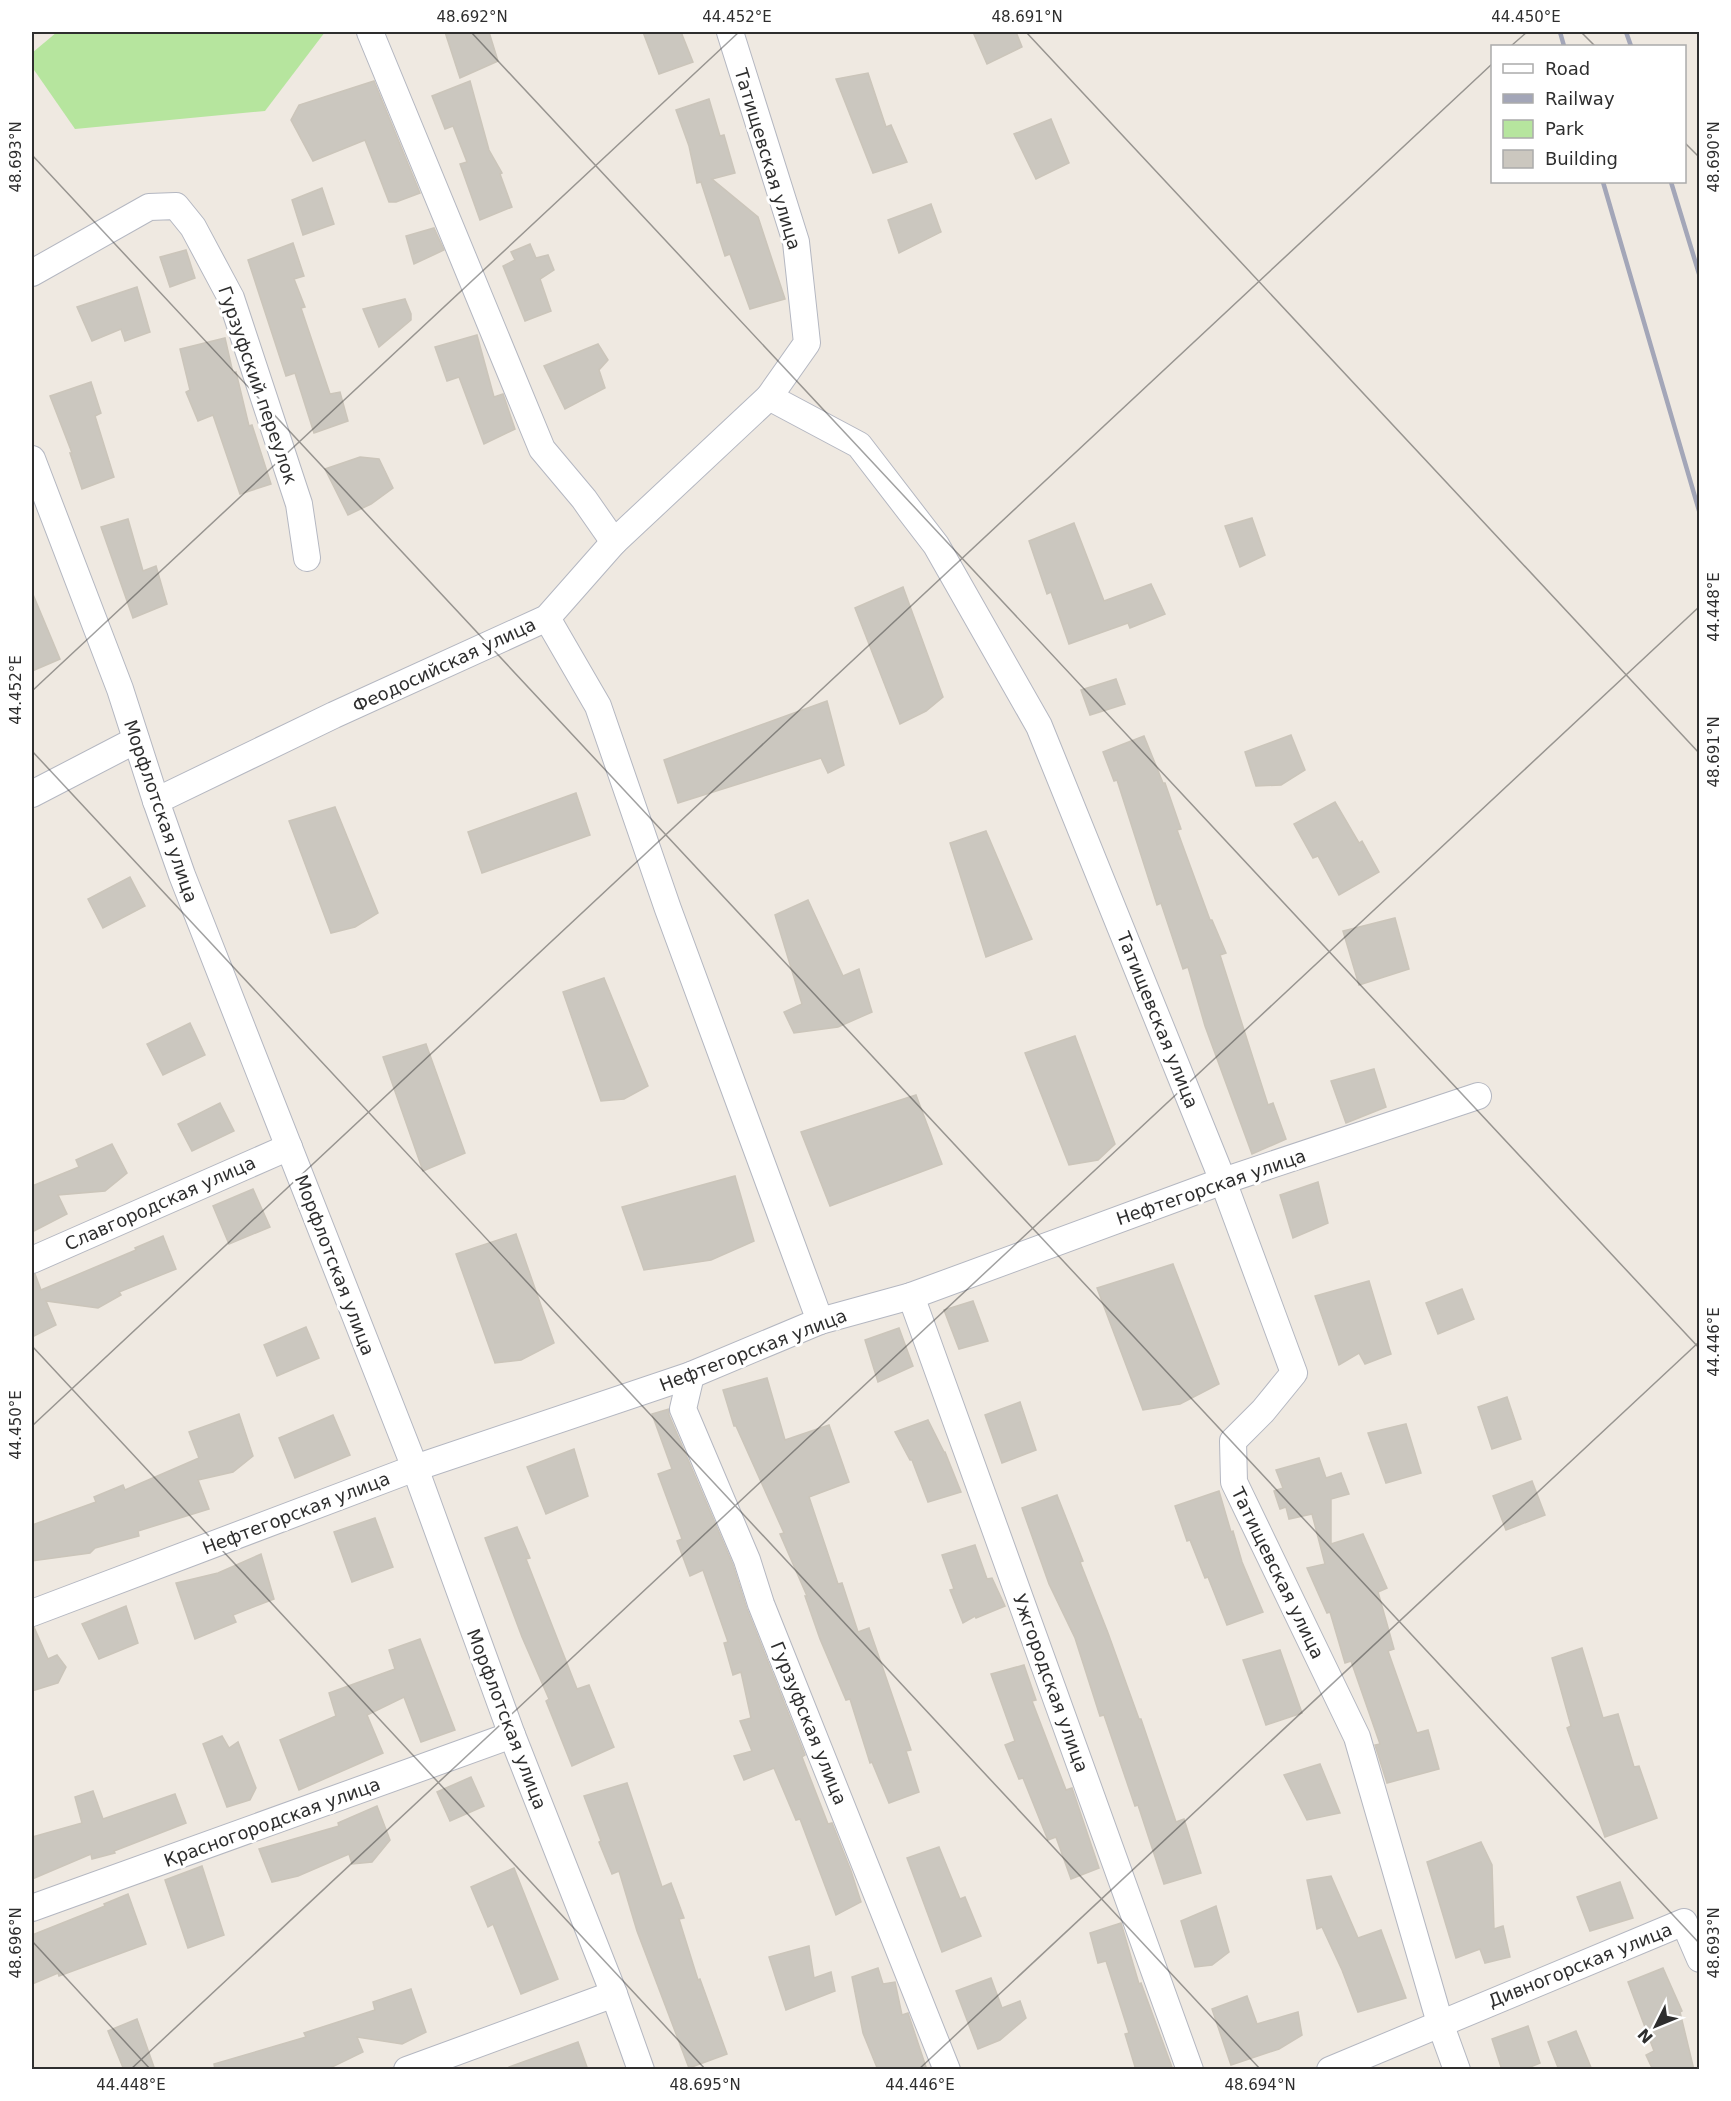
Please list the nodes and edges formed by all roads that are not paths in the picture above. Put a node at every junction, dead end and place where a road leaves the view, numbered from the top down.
1 (370, 32) edge
2 (730, 32) edge
3 (32, 273) edge
4 (769, 397) junction
5 (32, 460) edge
6 (614, 542) junction
7 (307, 558) dead end
8 (547, 618) junction
9 (136, 740) junction
10 (32, 794) edge
11 (156, 801) junction
12 (1478, 1096) dead end
13 (289, 1147) junction
14 (1223, 1181) junction
15 (32, 1260) edge
16 (911, 1296) junction
17 (820, 1322) junction
18 (691, 1375) junction
19 (415, 1468) junction
20 (32, 1613) edge
21 (512, 1735) junction
22 (32, 1908) edge
23 (1700, 1959) edge
24 (614, 1994) junction
25 (1440, 2023) junction
26 (407, 2070) edge
27 (641, 2070) edge
28 (947, 2070) edge
29 (1190, 2070) edge
30 (1330, 2070) edge
31 (1457, 2070) edge

1 - 6 street
2 - 4 street, Татищевская улица
3 - 7 street, Гурзуфский переулок
4 - 6 street, Феодосийская улица
4 - 14 street, Татищевская улица
5 - 9 street, Морфлотская улица
6 - 8 street, Феодосийская улица
8 - 11 street, Феодосийская улица
8 - 17 street
9 - 10 street
9 - 11 street, Морфлотская улица
11 - 13 street, Морфлотская улица
12 - 14 street, Нефтегорская улица
13 - 15 street, Славгородская улица
13 - 19 street, Морфлотская улица
14 - 16 street, Нефтегорская улица
14 - 25 street, Татищевская улица
16 - 17 street, Нефтегорская улица
16 - 29 street, Ужгородская улица
17 - 18 street, Нефтегорская улица
18 - 19 street, Нефтегорская улица
18 - 28 street, Гурзуфская улица
19 - 20 street, Нефтегорская улица
19 - 21 street, Морфлотская улица
21 - 22 street, Красногородская улица
21 - 24 street, Морфлотская улица
23 - 25 street, Дивногорская улица
24 - 26 street
24 - 27 street, Морфлотская улица
25 - 30 street
25 - 31 street, Татищевская улица

